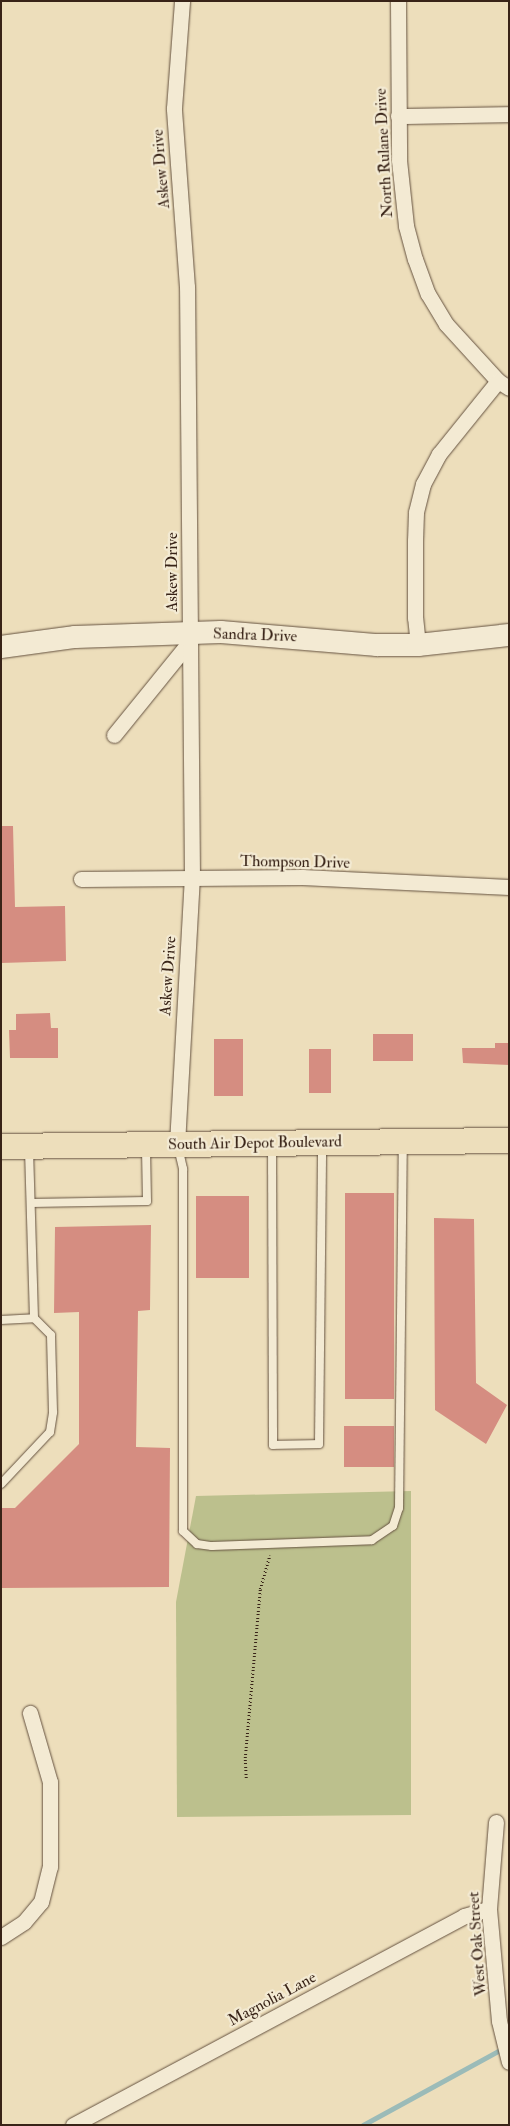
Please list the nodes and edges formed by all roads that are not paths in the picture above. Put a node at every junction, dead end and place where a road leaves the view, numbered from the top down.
1 (182, 1) edge
2 (398, 1) edge
3 (509, 114) edge
4 (398, 116) junction
5 (503, 384) edge
6 (509, 635) edge
7 (190, 638) junction
8 (418, 646) junction
9 (1, 647) edge
10 (114, 735) dead end
11 (192, 878) junction
12 (81, 879) dead end
13 (509, 887) edge
14 (509, 1140) edge
15 (403, 1141) junction
16 (272, 1142) junction
17 (322, 1142) junction
18 (146, 1144) junction
19 (177, 1144) junction
20 (1, 1146) edge
21 (29, 1146) junction
22 (31, 1203) junction
23 (34, 1318) junction
24 (1, 1320) edge
25 (1, 1484) edge
26 (30, 1713) dead end
27 (496, 1822) dead end
28 (489, 1909) junction
29 (1, 1937) edge
30 (509, 2062) edge
31 (73, 2125) edge

1 - 7 street, Askew Drive
2 - 4 street, North Rulane Drive
3 - 4 street
4 - 5 street, North Rulane Drive
5 - 8 street
6 - 8 street, Sandra Drive
7 - 8 street, Sandra Drive
7 - 9 street, Sandra Drive
7 - 10 street
7 - 11 street, Askew Drive
11 - 12 street, Thompson Drive
11 - 13 street, Thompson Drive
11 - 19 street, Askew Drive
14 - 15 main road, South Air Depot Boulevard
15 - 17 main road, South Air Depot Boulevard
15 - 19 lane
16 - 17 main road, South Air Depot Boulevard
16 - 17 lane
16 - 19 main road, South Air Depot Boulevard
18 - 19 main road, South Air Depot Boulevard
18 - 21 main road, South Air Depot Boulevard
18 - 22 lane
20 - 21 main road, South Air Depot Boulevard
21 - 22 lane
22 - 23 lane
23 - 24 lane
23 - 25 lane
26 - 29 street
27 - 28 street, West Oak Street
28 - 30 street, West Oak Street
28 - 31 street, Magnolia Lane

